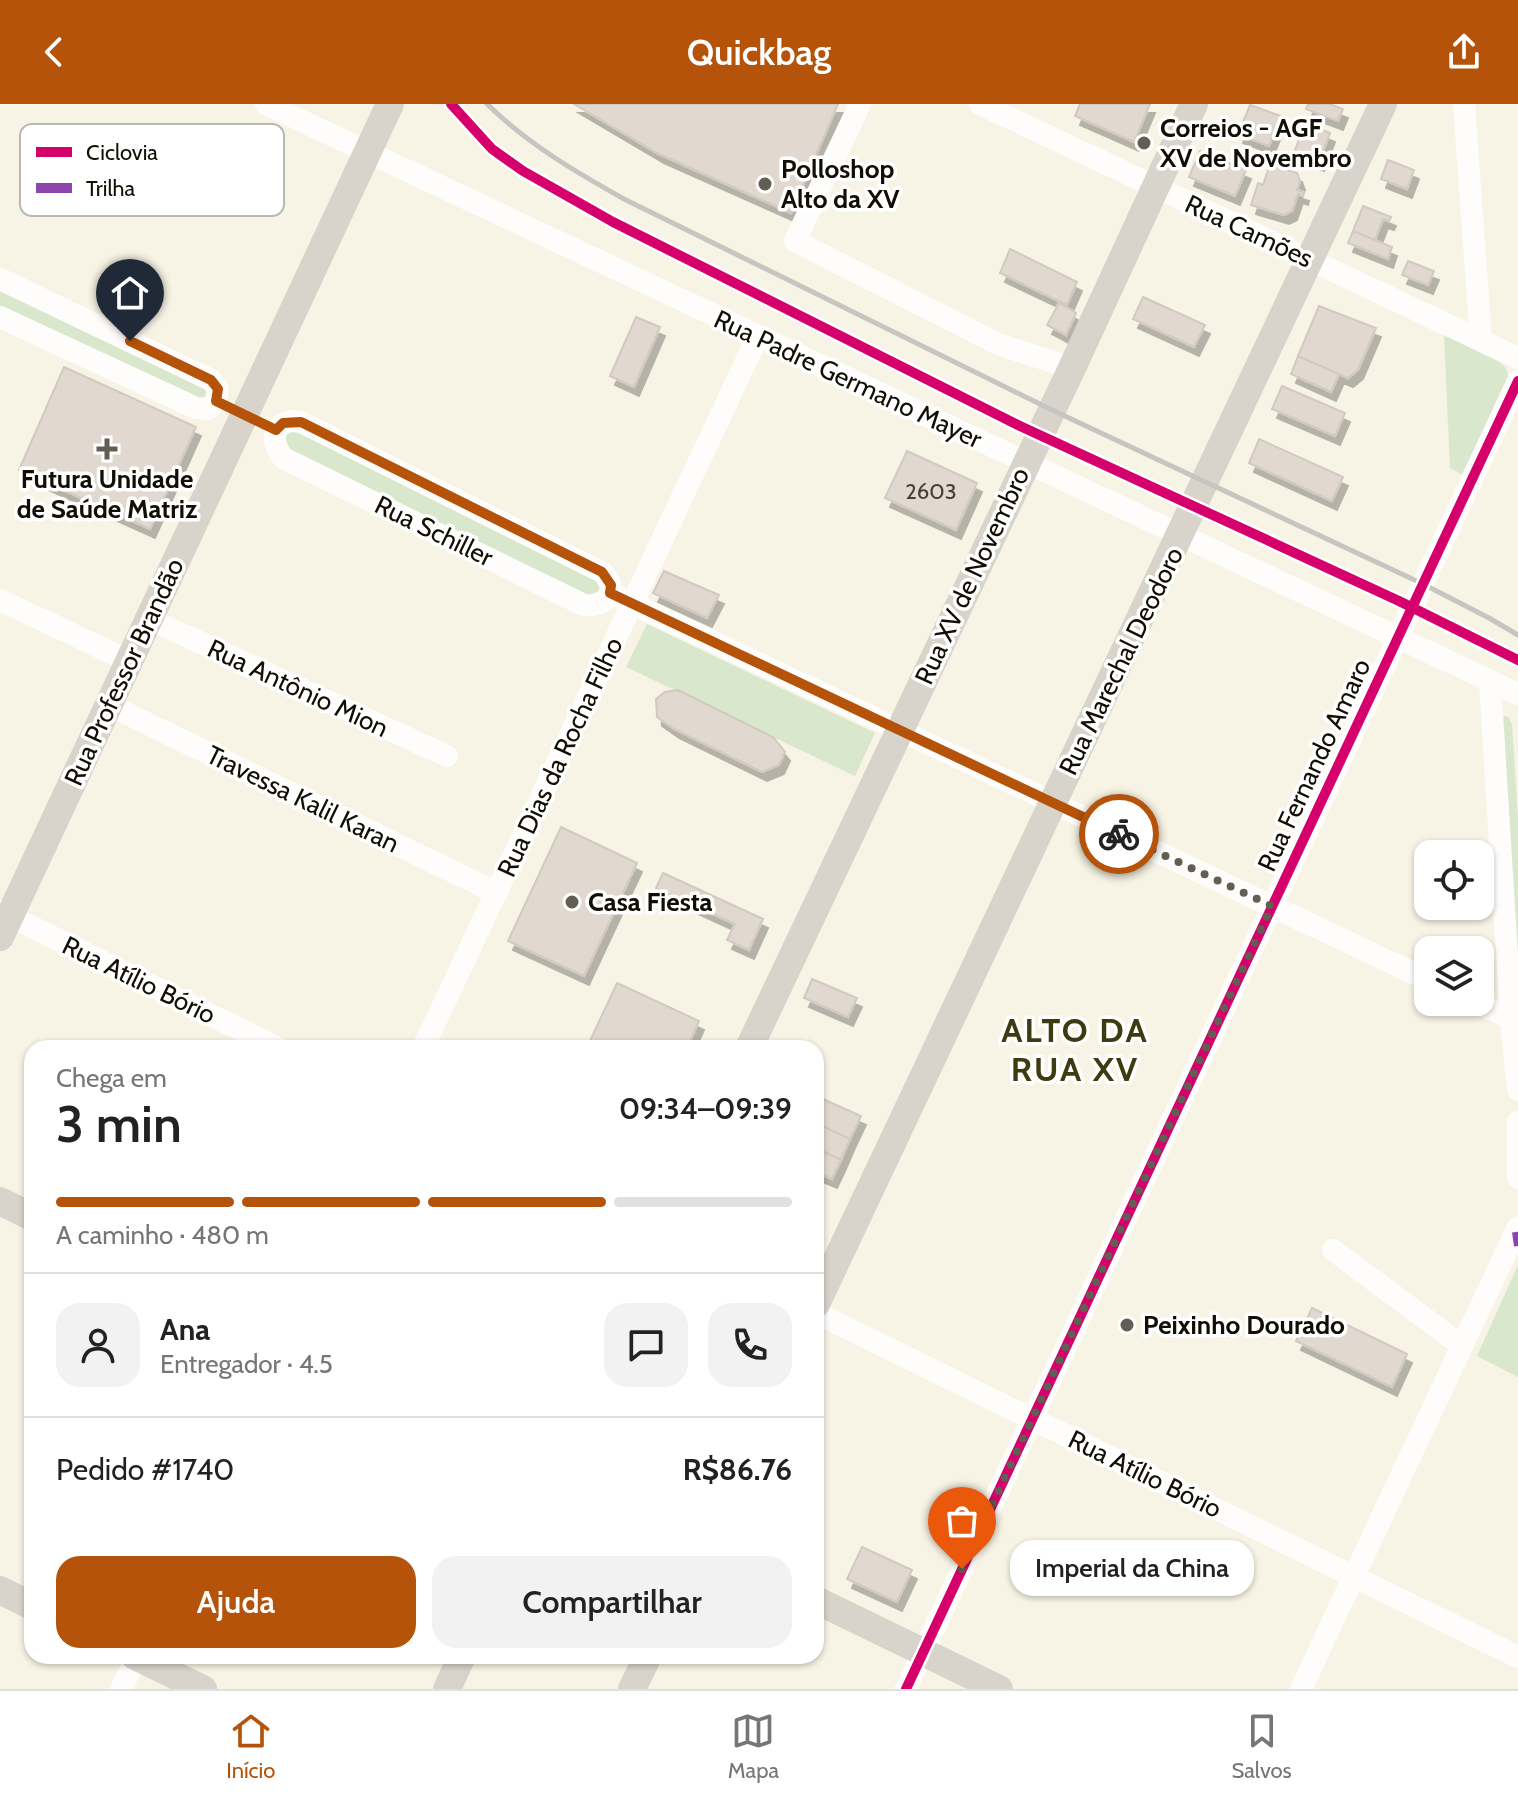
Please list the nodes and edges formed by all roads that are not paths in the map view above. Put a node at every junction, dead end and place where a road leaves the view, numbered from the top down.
1 (266, 104) edge
2 (390, 104) edge
3 (860, 104) edge
4 (980, 104) edge
5 (1194, 104) edge
6 (1383, 104) edge
7 (1464, 104) edge
8 (368, 152) junction
9 (1156, 187) junction
10 (1310, 260) junction
11 (0, 279) edge
12 (0, 317) edge
13 (758, 336) junction
14 (1481, 341) junction
15 (1518, 358) edge
16 (1072, 368) junction
17 (1518, 381) edge
18 (216, 401) junction
19 (245, 415) junction
20 (276, 430) junction
21 (1026, 463) junction
22 (1181, 535) junction
23 (610, 593) junction
24 (0, 600) edge
25 (632, 604) junction
26 (149, 619) junction
27 (1398, 638) junction
28 (129, 661) junction
29 (1490, 681) junction
30 (1518, 694) edge
31 (109, 705) junction
32 (899, 730) junction
33 (447, 756) dead end
34 (1053, 802) junction
35 (497, 893) junction
36 (1272, 906) junction
37 (3, 921) edge
38 (1414, 973) edge
39 (1494, 1011) edge
40 (1514, 1020) edge
41 (261, 1040) edge
42 (427, 1040) edge
43 (753, 1040) edge
44 (1518, 1090) edge
45 (1518, 1122) edge
46 (1518, 1178) edge
47 (0, 1201) edge
48 (24, 1213) edge
49 (1518, 1227) edge
50 (1333, 1250) dead end
51 (824, 1287) edge
52 (824, 1317) edge
53 (1462, 1346) junction
54 (1033, 1419) junction
55 (1354, 1577) junction
56 (0, 1590) edge
57 (24, 1602) edge
58 (824, 1604) edge
59 (923, 1652) junction
60 (1518, 1657) edge
61 (132, 1664) edge
62 (152, 1664) edge
63 (458, 1664) edge
64 (644, 1664) edge
65 (121, 1689) edge
66 (203, 1689) edge
67 (447, 1689) edge
68 (632, 1689) edge
69 (906, 1689) edge
70 (999, 1689) edge
71 (1301, 1689) edge

1 - 8 street, Rua Padre Germano Mayer
2 - 8 main road, Rua Professor Brandão
3 - 16 street
4 - 9 street, Rua Camões
5 - 9 main road, Rua XV de Novembro
6 - 10 main road, Rua Marechal Deodoro
7 - 14 street
8 - 13 street, Rua Padre Germano Mayer
8 - 19 main road, Rua Professor Brandão
9 - 10 street, Rua Camões
9 - 16 main road, Rua XV de Novembro
10 - 14 street, Rua Camões
10 - 22 main road, Rua Marechal Deodoro
11 - 18 street, Rua Schiller
12 - 18 street, Rua Schiller
13 - 21 street, Rua Padre Germano Mayer
13 - 25 street, Rua Dias da Rocha Filho
14 - 15 street, Rua Camões
16 - 21 main road, Rua XV de Novembro
17 - 27 street, Rua Fernando Amaro
18 - 19 street, Rua Schiller
19 - 20 street, Rua Schiller
19 - 26 main road, Rua Professor Brandão
20 - 23 street, Rua Schiller
20 - 23 street, Rua Schiller
21 - 22 street, Rua Padre Germano Mayer
21 - 32 main road, Rua XV de Novembro
22 - 27 street, Rua Padre Germano Mayer
22 - 34 main road, Rua Marechal Deodoro
23 - 25 street, Rua Schiller
24 - 28 street
25 - 32 street, Rua Schiller
25 - 35 street, Rua Dias da Rocha Filho
26 - 28 main road, Rua Professor Brandão
26 - 33 street, Rua Antônio Mion
27 - 29 street, Rua Padre Germano Mayer
27 - 36 street, Rua Fernando Amaro
28 - 31 main road, Rua Professor Brandão
29 - 30 street, Rua Padre Germano Mayer
29 - 40 street
31 - 35 street, Travessa Kalil Karan
31 - 37 main road, Rua Professor Brandão
32 - 34 street, Rua Schiller
32 - 43 main road, Rua XV de Novembro
34 - 36 street, Rua Schiller
34 - 51 main road, Rua Marechal Deodoro
35 - 42 street, Rua Dias da Rocha Filho
36 - 38 street, Rua Schiller
36 - 54 street, Rua Fernando Amaro
37 - 41 street, Rua Atílio Bório
39 - 40 street
40 - 44 street
45 - 46 street
47 - 48 main road
49 - 53 street
50 - 53 street
52 - 54 street, Rua Atílio Bório
53 - 55 street
54 - 55 street, Rua Atílio Bório
54 - 59 street, Rua Fernando Amaro
55 - 60 street, Rua Atílio Bório
55 - 71 street
56 - 57 main road
58 - 59 main road
59 - 69 street, Rua Fernando Amaro
59 - 70 main road
61 - 65 street
62 - 66 main road
63 - 67 main road
64 - 68 main road

